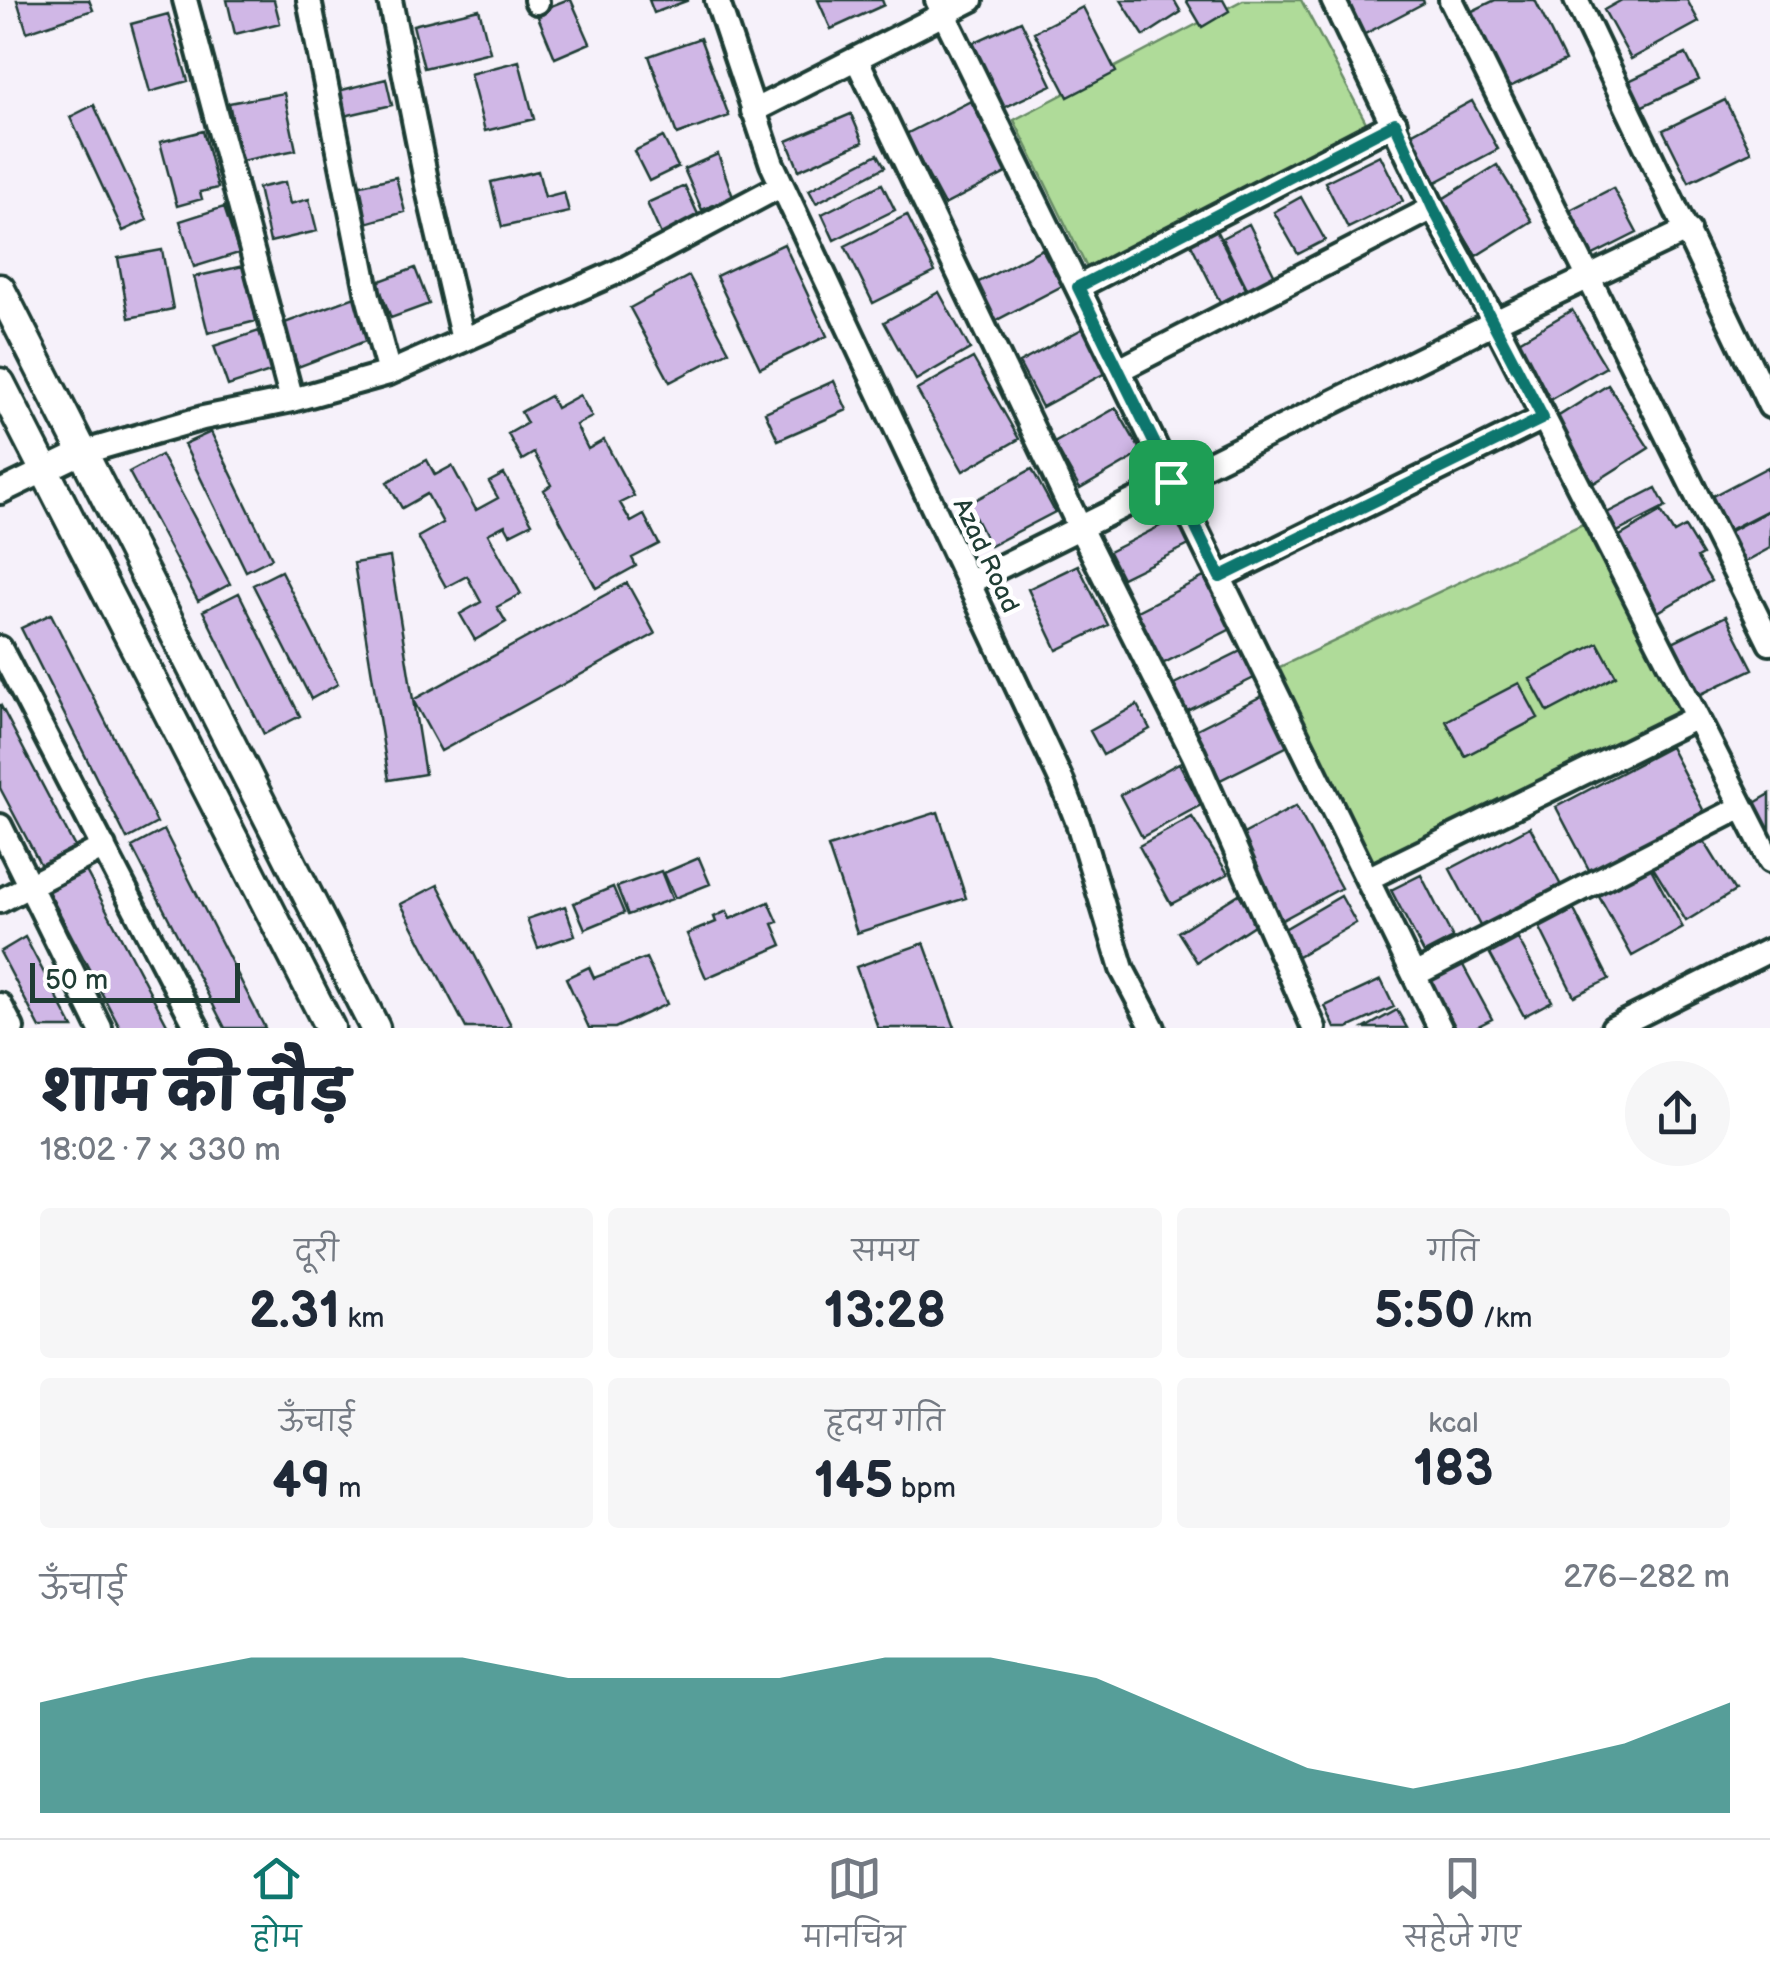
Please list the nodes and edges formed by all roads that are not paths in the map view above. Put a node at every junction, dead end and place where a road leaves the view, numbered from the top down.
1 (185, 0) edge
2 (309, 0) edge
3 (390, 0) edge
4 (716, 0) edge
5 (971, 0) edge
6 (1334, 0) edge
7 (1450, 0) edge
8 (1576, 0) edge
9 (940, 7) edge
10 (857, 60) junction
11 (753, 112) junction
12 (1395, 123) junction
13 (782, 185) junction
14 (1433, 208) junction
15 (1688, 230) junction
16 (1588, 276) junction
17 (1078, 287) junction
18 (0, 289) edge
19 (1495, 322) junction
20 (463, 340) junction
21 (1119, 370) junction
22 (389, 373) junction
23 (0, 383) edge
24 (292, 400) junction
25 (1770, 406) edge
26 (1543, 418) junction
27 (81, 453) junction
28 (43, 470) junction
29 (1171, 482) junction
30 (0, 492) edge
31 (1080, 528) junction
32 (1220, 577) junction
33 (970, 582) junction
34 (1770, 643) edge
35 (0, 648) edge
36 (1695, 718) junction
37 (1742, 807) junction
38 (0, 826) edge
39 (104, 846) junction
40 (1770, 861) edge
41 (1367, 879) junction
42 (29, 884) junction
43 (0, 900) edge
44 (1770, 950) edge
45 (1414, 975) junction
46 (0, 1005) edge
47 (12, 1028) edge
48 (100, 1028) edge
49 (198, 1028) edge
50 (330, 1028) edge
51 (375, 1028) edge
52 (1153, 1028) edge
53 (1314, 1028) edge
54 (1440, 1028) edge
55 (1612, 1028) edge

1 - 24 street
2 - 22 street
3 - 20 street
4 - 11 street, Azad Road
5 - 9 street
6 - 12 street
7 - 16 street
8 - 15 street
9 - 10 street
9 - 17 street
10 - 11 street
10 - 31 street
11 - 13 street, Azad Road
12 - 14 street
12 - 17 street
13 - 20 street
13 - 33 street, Azad Road
14 - 19 street
14 - 21 street
15 - 16 street
15 - 25 street
16 - 19 street
16 - 34 street
17 - 21 street
18 - 27 street
19 - 26 street
19 - 29 street
20 - 22 street
21 - 29 street
22 - 24 street
23 - 28 street
24 - 27 street
26 - 32 street
26 - 36 street
27 - 28 street
27 - 51 street
28 - 30 street
28 - 50 street
29 - 31 street
29 - 32 street
31 - 33 street
31 - 53 street
32 - 41 street
33 - 52 street, Azad Road
35 - 39 street
36 - 37 street
36 - 41 street
37 - 40 street
37 - 45 street
38 - 42 street
39 - 42 street
39 - 49 street
41 - 45 street
42 - 43 street
42 - 48 street
44 - 55 street
45 - 54 street
46 - 47 street

